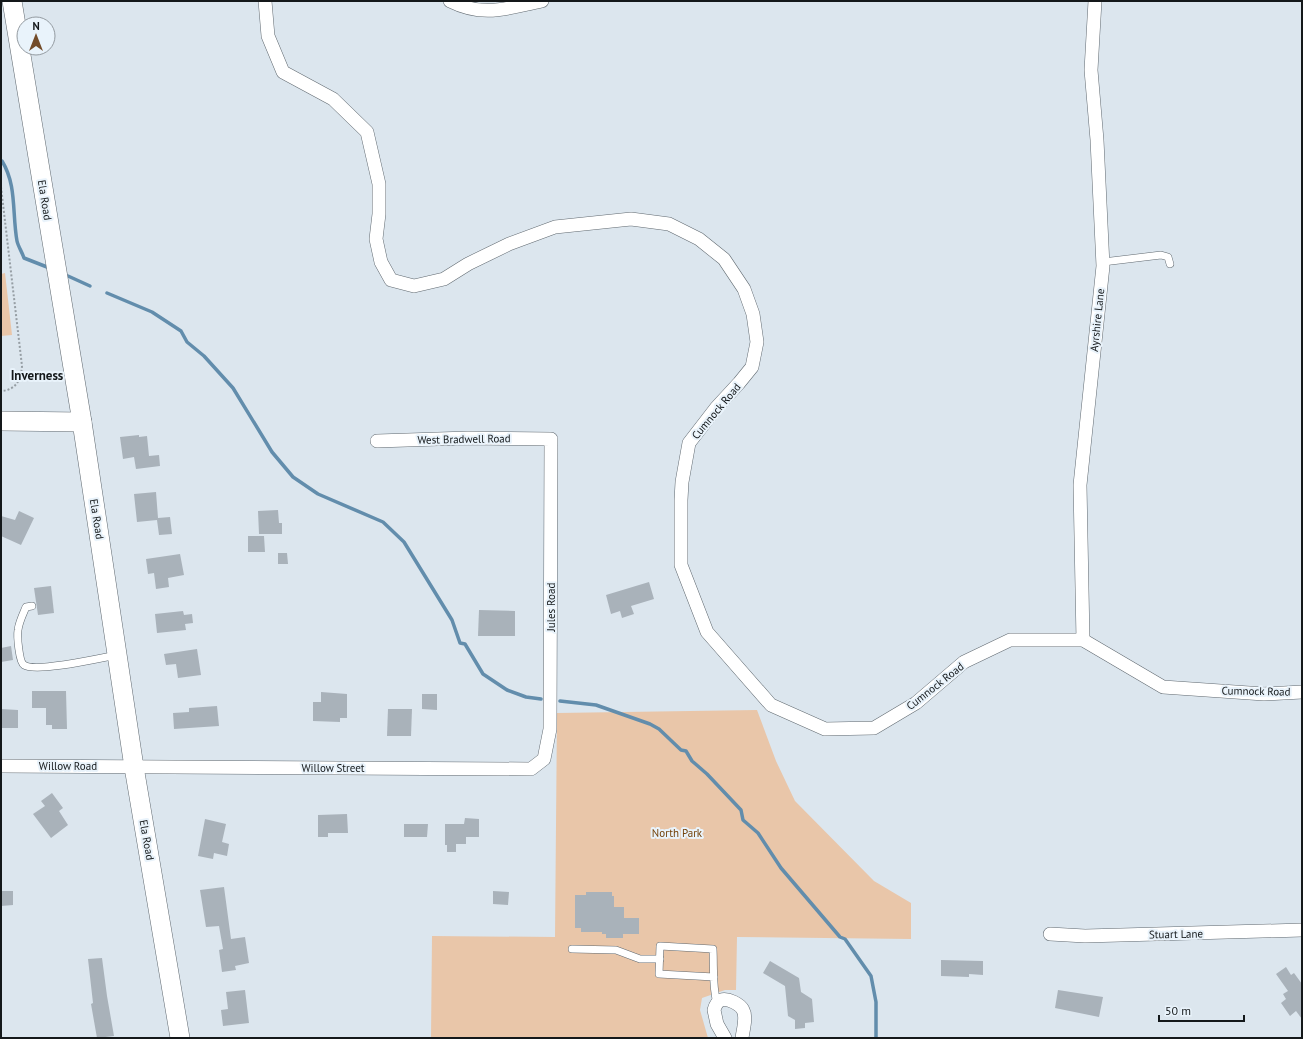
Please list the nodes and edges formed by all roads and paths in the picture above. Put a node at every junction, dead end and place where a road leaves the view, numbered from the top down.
1 (12, 1) edge
2 (265, 1) edge
3 (450, 1) edge
4 (542, 1) edge
5 (1095, 1) edge
6 (1, 187) edge
7 (5, 224) junction
8 (2, 226) dead end
9 (1102, 262) junction
10 (1170, 264) dead end
11 (1, 391) edge
12 (1, 422) edge
13 (82, 422) junction
14 (551, 439) joint
15 (377, 441) dead end
16 (32, 606) dead end
17 (1083, 640) junction
18 (118, 655) junction
19 (1302, 692) edge
20 (1, 766) edge
21 (134, 767) junction
22 (531, 769) joint
23 (1302, 930) edge
24 (1050, 934) dead end
25 (572, 949) dead end
26 (660, 959) junction
27 (714, 977) junction
28 (717, 1003) junction
29 (180, 1038) edge
30 (724, 1038) edge
31 (742, 1038) edge

1 - 13 main road, Ela Road
2 - 17 street, Cumnock Road
3 - 4 street
5 - 9 street, Ayrshire Lane
6 - 7 path
7 - 8 path
7 - 11 path
9 - 10 lane
9 - 17 street, Ayrshire Lane
12 - 13 main road
13 - 18 main road, Ela Road
14 - 15 street, West Bradwell Road
14 - 22 street, Jules Road
16 - 18 lane
17 - 19 street, Cumnock Road
18 - 21 main road, Ela Road
20 - 21 street, Willow Road
21 - 22 street, Willow Street
21 - 29 main road, Ela Road
23 - 24 street, Stuart Lane
25 - 26 lane
26 - 27 lane
26 - 27 lane
27 - 28 lane
28 - 30 street
28 - 31 street

